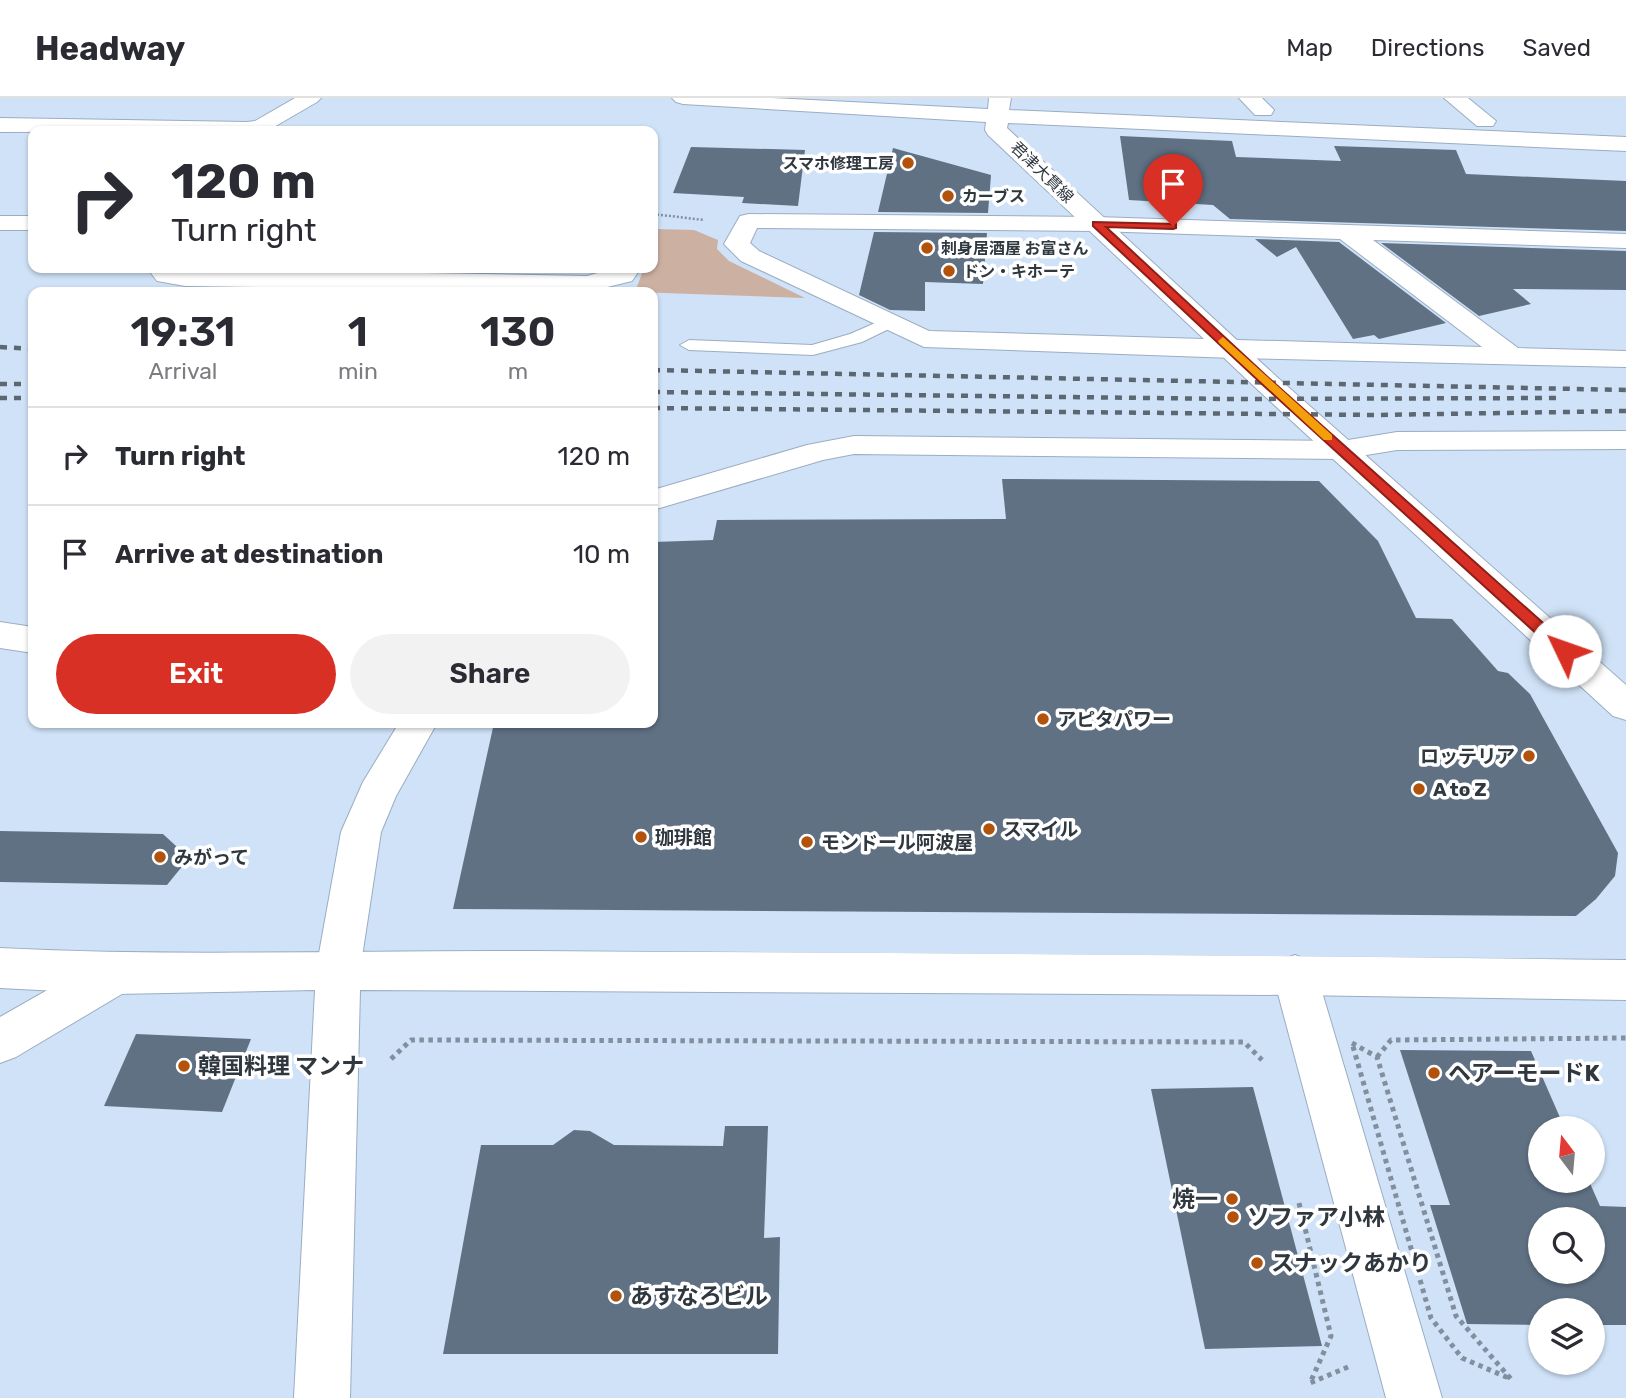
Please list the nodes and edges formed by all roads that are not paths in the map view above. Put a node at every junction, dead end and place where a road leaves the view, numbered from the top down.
1 (310, 98) edge
2 (683, 98) edge
3 (1455, 98) edge
4 (715, 99) edge
5 (999, 104) edge
6 (1256, 104) edge
7 (1485, 121) junction
8 (0, 125) edge
9 (49, 126) edge
10 (262, 126) edge
11 (1626, 128) edge
12 (1626, 144) edge
13 (0, 223) edge
14 (28, 223) edge
15 (1096, 224) junction
16 (1345, 231) junction
17 (1626, 241) edge
18 (164, 273) edge
19 (624, 273) edge
20 (889, 322) junction
21 (690, 345) dead end
22 (1234, 351) junction
23 (1512, 357) junction
24 (1626, 359) edge
25 (1626, 440) edge
26 (1342, 450) junction
27 (658, 499) edge
28 (0, 635) edge
29 (28, 639) edge
30 (1626, 706) edge
31 (415, 728) edge
32 (0, 968) edge
33 (338, 970) junction
34 (116, 974) junction
35 (1295, 975) junction
36 (1626, 980) edge
37 (0, 1042) edge
38 (322, 1398) edge
39 (1414, 1398) edge

1 - 10 street
2 - 4 street
3 - 7 street
4 - 5 street
5 - 6 street
5 - 12 street
5 - 15 street, 君津大貫線
6 - 7 street
7 - 11 street
8 - 9 street
13 - 14 street
15 - 16 street
15 - 20 street
15 - 22 street, 君津大貫線
16 - 17 street
16 - 23 street
18 - 19 street
20 - 21 lane
20 - 22 street
22 - 23 street
22 - 26 street, 君津大貫線
23 - 24 street
25 - 26 street
26 - 27 street
26 - 30 street, 君津大貫線
28 - 29 street
31 - 33 street
32 - 34 street
33 - 34 street
33 - 35 street
33 - 38 street
34 - 37 street
35 - 36 street
35 - 39 street

